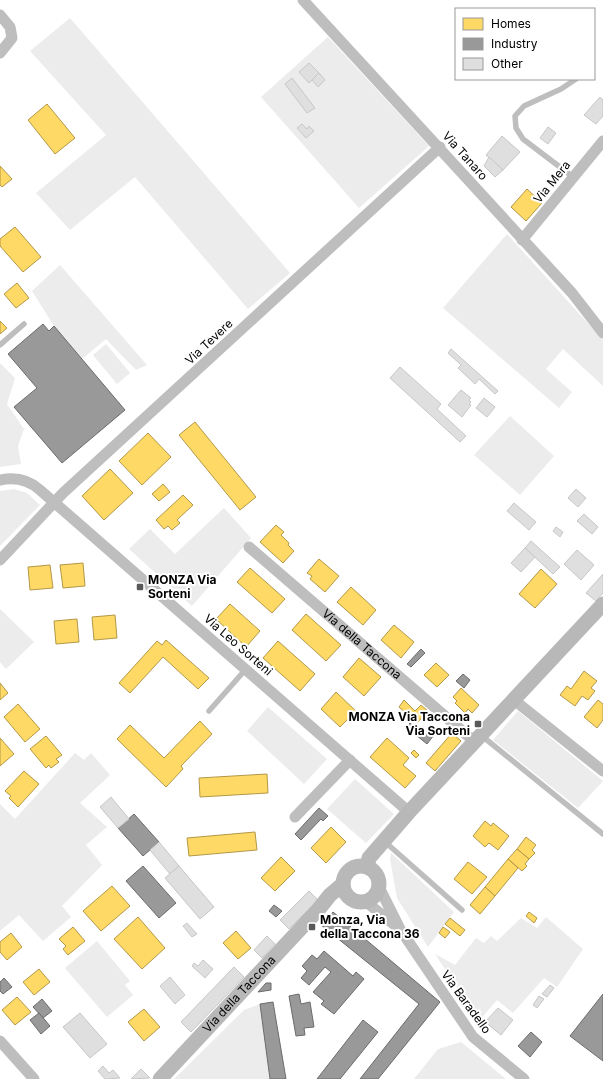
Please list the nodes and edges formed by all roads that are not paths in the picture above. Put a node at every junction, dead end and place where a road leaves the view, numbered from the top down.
1 (304, 0) edge
2 (0, 15) edge
3 (0, 53) edge
4 (574, 80) edge
5 (603, 141) edge
6 (440, 147) junction
7 (573, 177) junction
8 (522, 240) junction
9 (24, 324) dead end
10 (603, 332) edge
11 (0, 345) edge
12 (0, 480) edge
13 (54, 502) junction
14 (249, 547) dead end
15 (0, 560) edge
16 (603, 604) edge
17 (246, 669) junction
18 (514, 700) junction
19 (209, 711) dead end
20 (478, 739) junction
21 (350, 760) junction
22 (603, 771) edge
23 (409, 812) junction
24 (296, 817) dead end
25 (603, 834) edge
26 (384, 841) junction
27 (367, 867) junction
28 (379, 888) junction
29 (346, 890) junction
30 (365, 902) junction
31 (462, 910) dead end
32 (400, 930) junction
33 (0, 1041) edge
34 (34, 1079) edge
35 (160, 1079) edge
36 (524, 1079) edge

1 - 6 street, Via Tanaro
2 - 3 street
4 - 7 lane
5 - 7 street, Via Mera
6 - 8 street, Via Tanaro
6 - 13 street, Via Tevere
7 - 8 street, Via Mera
8 - 10 street, Via Tanaro
9 - 11 lane
12 - 13 street, Via Leo Sorteni
13 - 15 street, Via Tevere
13 - 17 street, Via Leo Sorteni
14 - 20 street, Via della Taccona
16 - 18 main road
17 - 19 lane
17 - 21 street, Via Leo Sorteni
18 - 20 main road
18 - 22 street
20 - 23 main road
20 - 25 lane
21 - 23 street, Via Leo Sorteni
21 - 24 street
23 - 26 main road
26 - 27 main road
26 - 31 lane
27 - 28 main road
27 - 29 main road, Via della Taccona
28 - 30 main road
28 - 32 street, Via Baradello
29 - 30 main road
29 - 35 main road, Via della Taccona
30 - 32 street, Via Baradello
32 - 36 street, Via Baradello
33 - 34 street

